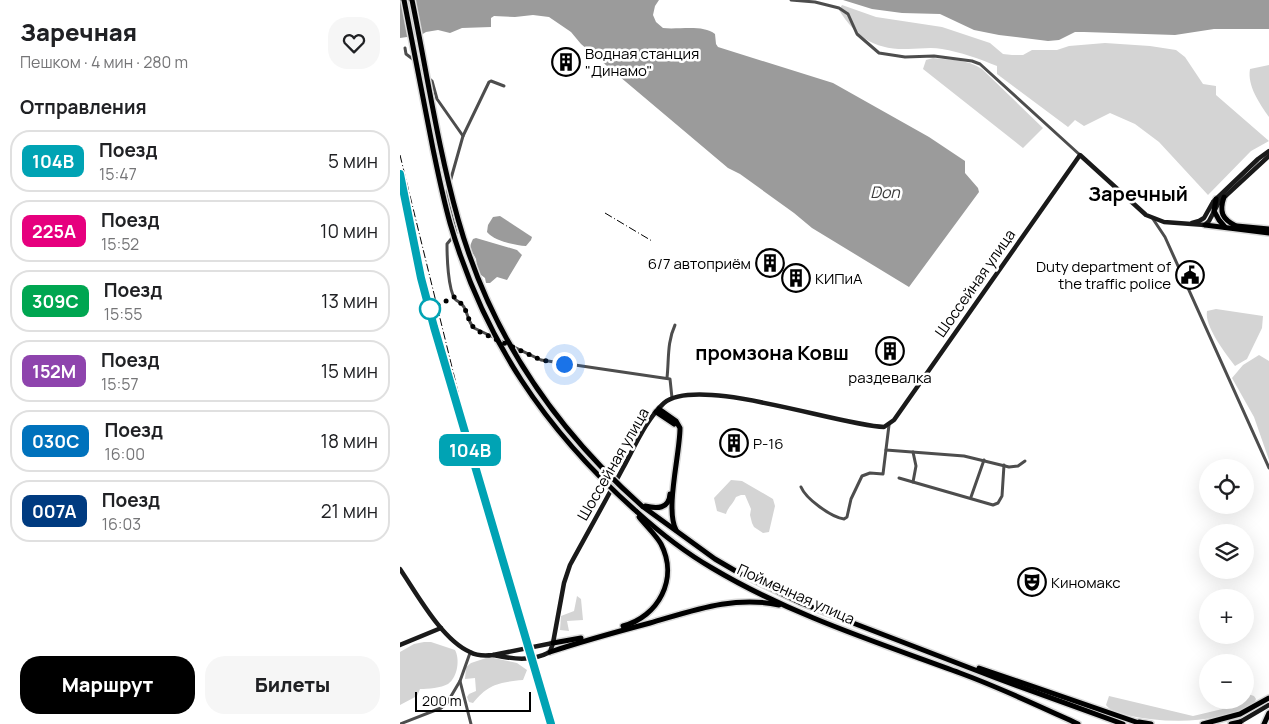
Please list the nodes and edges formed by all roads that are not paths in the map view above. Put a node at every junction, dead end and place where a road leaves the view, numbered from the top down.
1 (404, 0) edge
2 (412, 0) edge
3 (791, 0) edge
4 (405, 48) dead end
5 (504, 86) dead end
6 (463, 136) junction
7 (1269, 151) edge
8 (1080, 155) junction
9 (1269, 156) edge
10 (1224, 197) junction
11 (1216, 199) junction
12 (1214, 211) junction
13 (1152, 218) junction
14 (1188, 224) junction
15 (1205, 225) junction
16 (1236, 226) junction
17 (1226, 227) junction
18 (1269, 231) edge
19 (675, 325) dead end
20 (669, 378) junction
21 (672, 398) junction
22 (657, 410) junction
23 (889, 425) junction
24 (886, 450) junction
25 (913, 452) junction
26 (984, 460) junction
27 (1025, 461) dead end
28 (1004, 466) junction
29 (1269, 468) edge
30 (899, 478) dead end
31 (913, 482) junction
32 (801, 487) dead end
33 (971, 497) junction
34 (642, 506) junction
35 (636, 512) junction
36 (678, 533) junction
37 (400, 569) edge
38 (803, 613) junction
39 (440, 628) junction
40 (553, 643) junction
41 (400, 645) edge
42 (561, 648) junction
43 (470, 652) junction
44 (550, 652) junction
45 (493, 655) junction
46 (959, 663) junction
47 (460, 681) junction
48 (1269, 698) edge
49 (1269, 705) edge
50 (1269, 713) edge
51 (1135, 721) junction
52 (1239, 723) edge
53 (400, 724) edge
54 (471, 724) edge
55 (1077, 724) edge
56 (1123, 724) edge
57 (1142, 724) edge
58 (1151, 724) edge
59 (1203, 724) edge
60 (1231, 724) edge
61 (1264, 724) edge

1 - 35 main road, bridge
2 - 34 main road, Пойменная улица, bridge
3 - 8 street
4 - 6 street
5 - 6 street
6 - 20 street
7 - 11 main road
8 - 13 main road
8 - 23 main road, Шоссейная улица
9 - 10 main road
10 - 12 main road
10 - 16 main road
11 - 12 main road
11 - 14 main road
12 - 15 main road
12 - 17 main road
13 - 14 main road
13 - 29 street
14 - 15 main road
15 - 17 main road
16 - 17 main road
16 - 18 main road
17 - 18 main road
19 - 20 street
20 - 21 street
21 - 22 main road, Шоссейная улица
21 - 23 main road
22 - 34 main road
22 - 36 main road
22 - 40 main road, Шоссейная улица
23 - 24 street, Шоссейная улица
24 - 25 street
24 - 32 street, Шоссейная улица
25 - 26 street
25 - 31 street
26 - 28 street
26 - 33 street
27 - 28 street
28 - 33 street
30 - 31 street
31 - 33 street
34 - 36 main road, Пойменная улица
35 - 38 main road, Пойменная улица
35 - 40 main road
36 - 46 main road, Пойменная улица
37 - 39 main road
38 - 42 main road
38 - 55 main road, Пойменная улица
39 - 41 main road
39 - 43 main road
40 - 42 main road
40 - 44 main road
40 - 45 main road
42 - 44 main road
43 - 45 main road
43 - 47 street
44 - 45 main road
46 - 51 main road
46 - 56 main road
47 - 53 street
47 - 54 street
48 - 59 main road
49 - 52 main road
50 - 61 main road
51 - 57 main road
51 - 58 main road
52 - 60 main road

